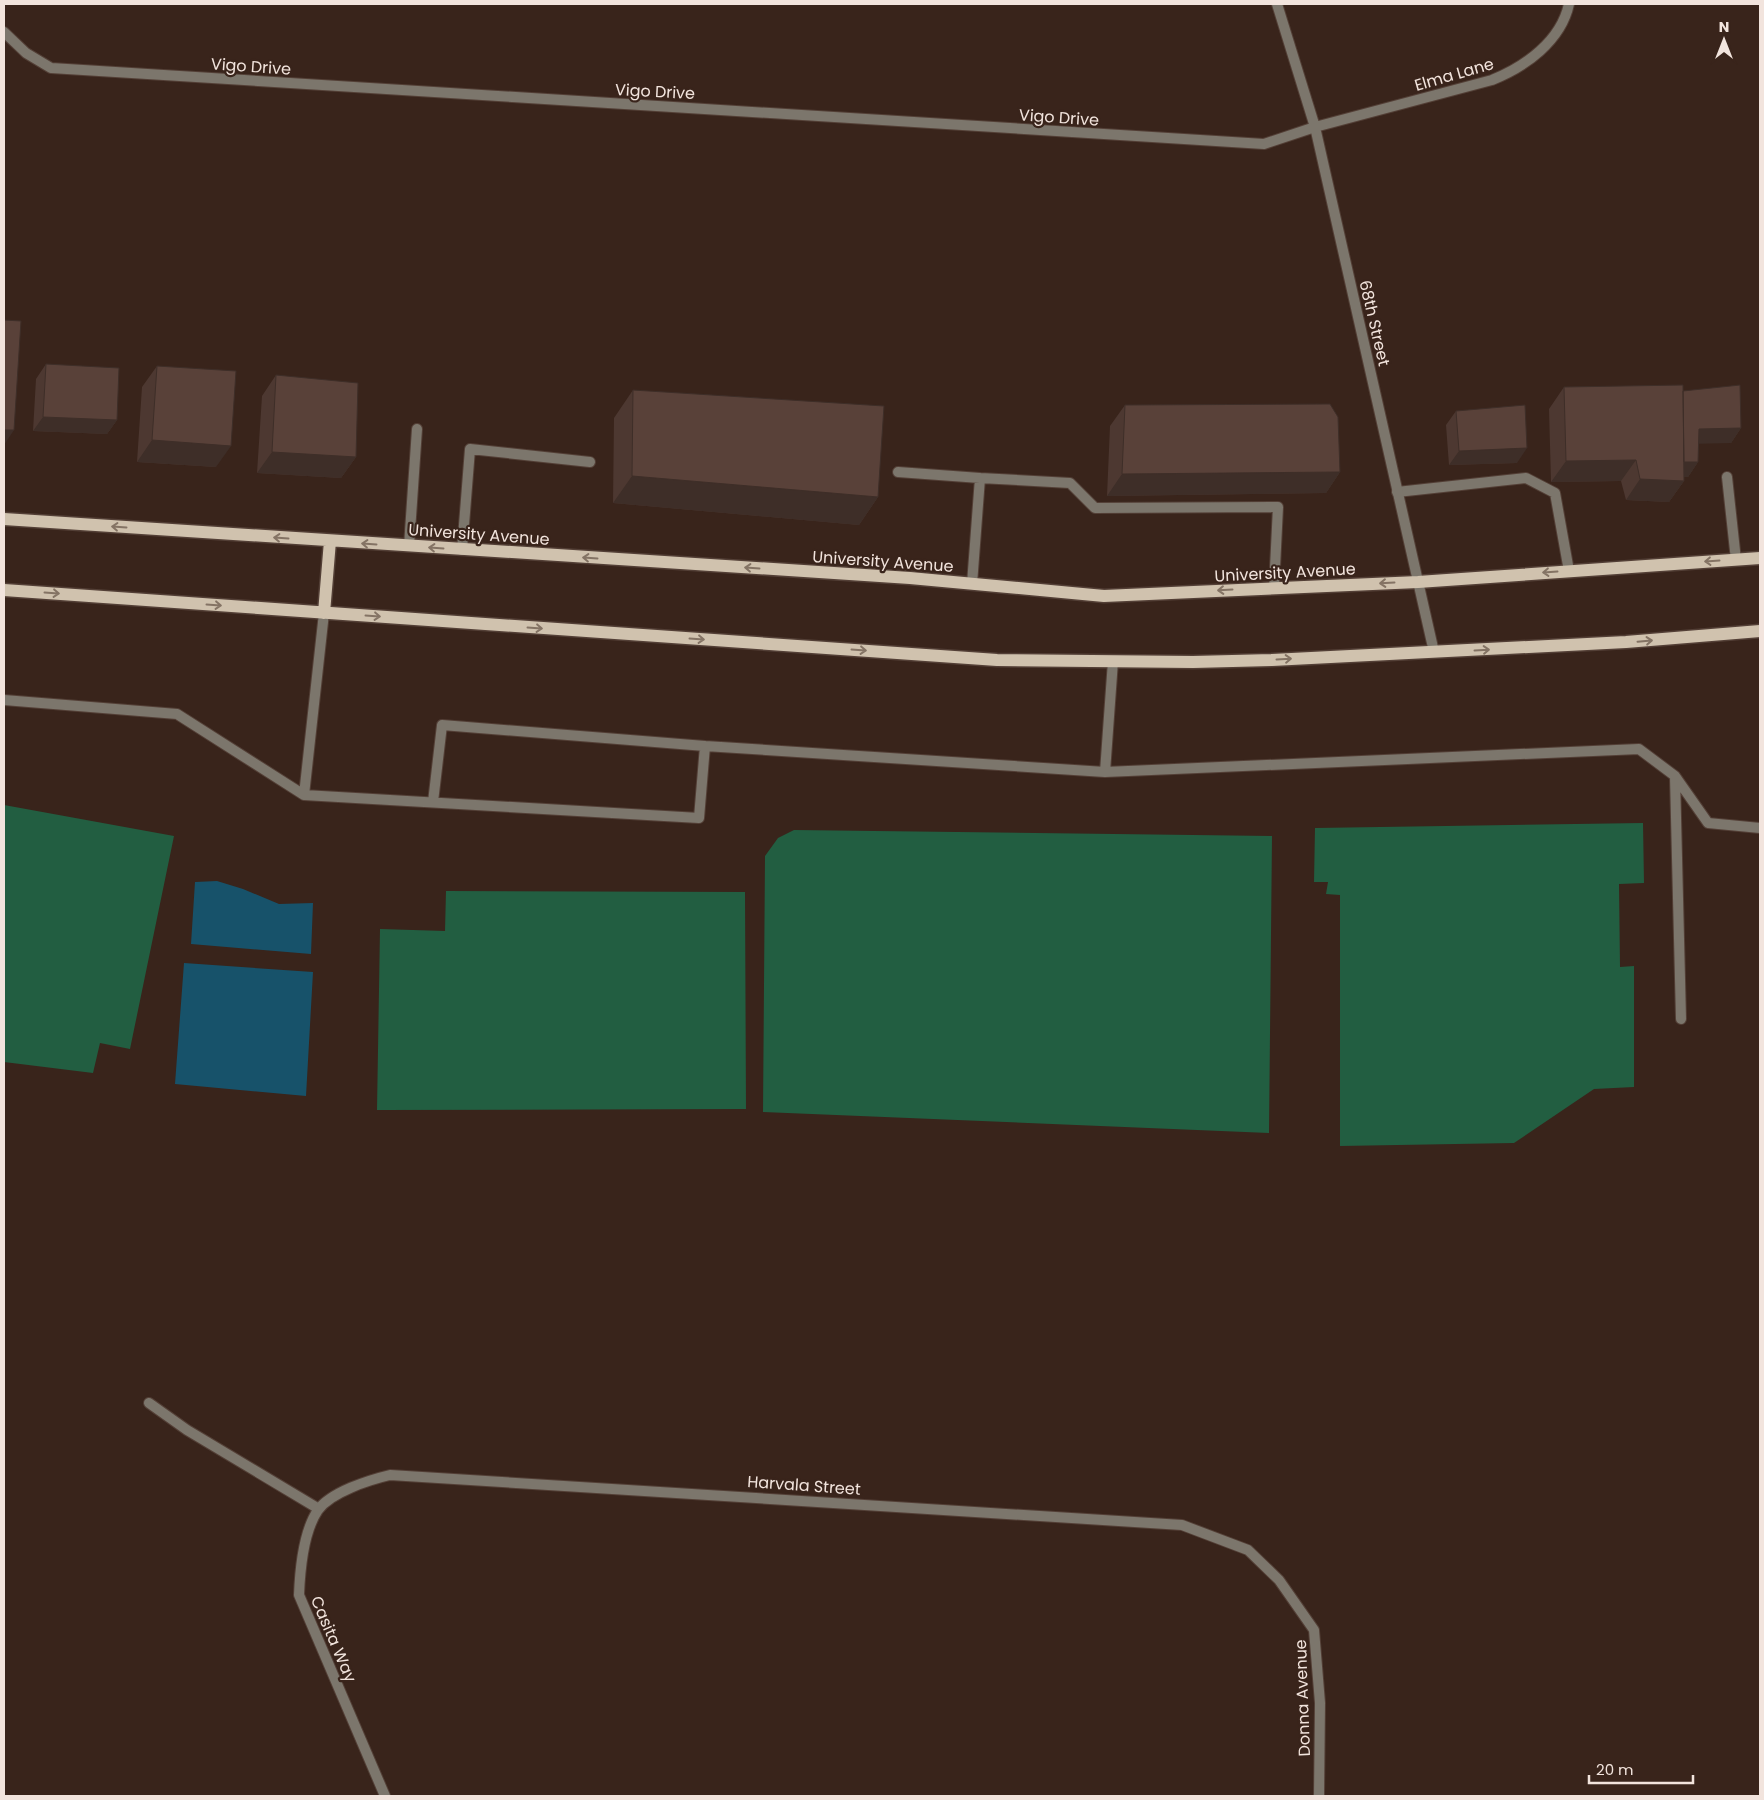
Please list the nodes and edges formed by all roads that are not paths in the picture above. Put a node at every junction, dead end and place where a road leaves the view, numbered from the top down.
1 (1277, 4) edge
2 (1569, 4) edge
3 (4, 32) edge
4 (1315, 127) junction
5 (417, 429) dead end
6 (590, 462) dead end
7 (898, 472) dead end
8 (1727, 477) dead end
9 (980, 478) junction
10 (1397, 492) junction
11 (4, 519) edge
12 (330, 541) junction
13 (409, 546) junction
14 (462, 550) junction
15 (1760, 558) edge
16 (1736, 560) junction
17 (1568, 571) junction
18 (1418, 582) junction
19 (972, 584) junction
20 (1274, 588) junction
21 (4, 590) edge
22 (324, 613) junction
23 (1760, 631) edge
24 (1434, 652) junction
25 (1113, 661) junction
26 (4, 700) edge
27 (705, 746) junction
28 (1106, 772) junction
29 (1675, 776) junction
30 (304, 795) junction
31 (432, 802) junction
32 (1760, 828) edge
33 (1680, 1019) dead end
34 (149, 1403) dead end
35 (319, 1509) junction
36 (1279, 1580) joint
37 (386, 1796) edge
38 (1319, 1796) edge

1 - 4 street, 68th Street
2 - 4 street, Elma Lane
3 - 4 street, Vigo Drive
4 - 10 street, 68th Street
5 - 13 street
6 - 14 street
7 - 9 street
8 - 16 street
9 - 19 street
9 - 20 street
10 - 17 street
10 - 18 street, 68th Street
12 -> 11 main road, University Avenue
13 -> 12 main road, University Avenue
12 - 22 main road
14 -> 13 main road, University Avenue
19 -> 14 main road, University Avenue
15 - 16 main road, University Avenue
16 -> 17 main road, University Avenue
17 -> 18 main road, University Avenue
18 -> 20 main road, University Avenue
18 - 24 street, 68th Street
20 -> 19 main road, University Avenue
21 -> 22 main road
22 -> 25 main road
22 - 30 street
24 -> 23 main road
25 -> 24 main road
25 - 28 street
26 - 30 street
27 - 28 street
27 - 31 street
27 - 31 street
28 - 29 street
29 - 32 street
29 - 33 street
30 - 31 street
34 - 35 street
35 - 36 street, Harvala Street
35 - 37 street, Casita Way
36 - 38 street, Donna Avenue

